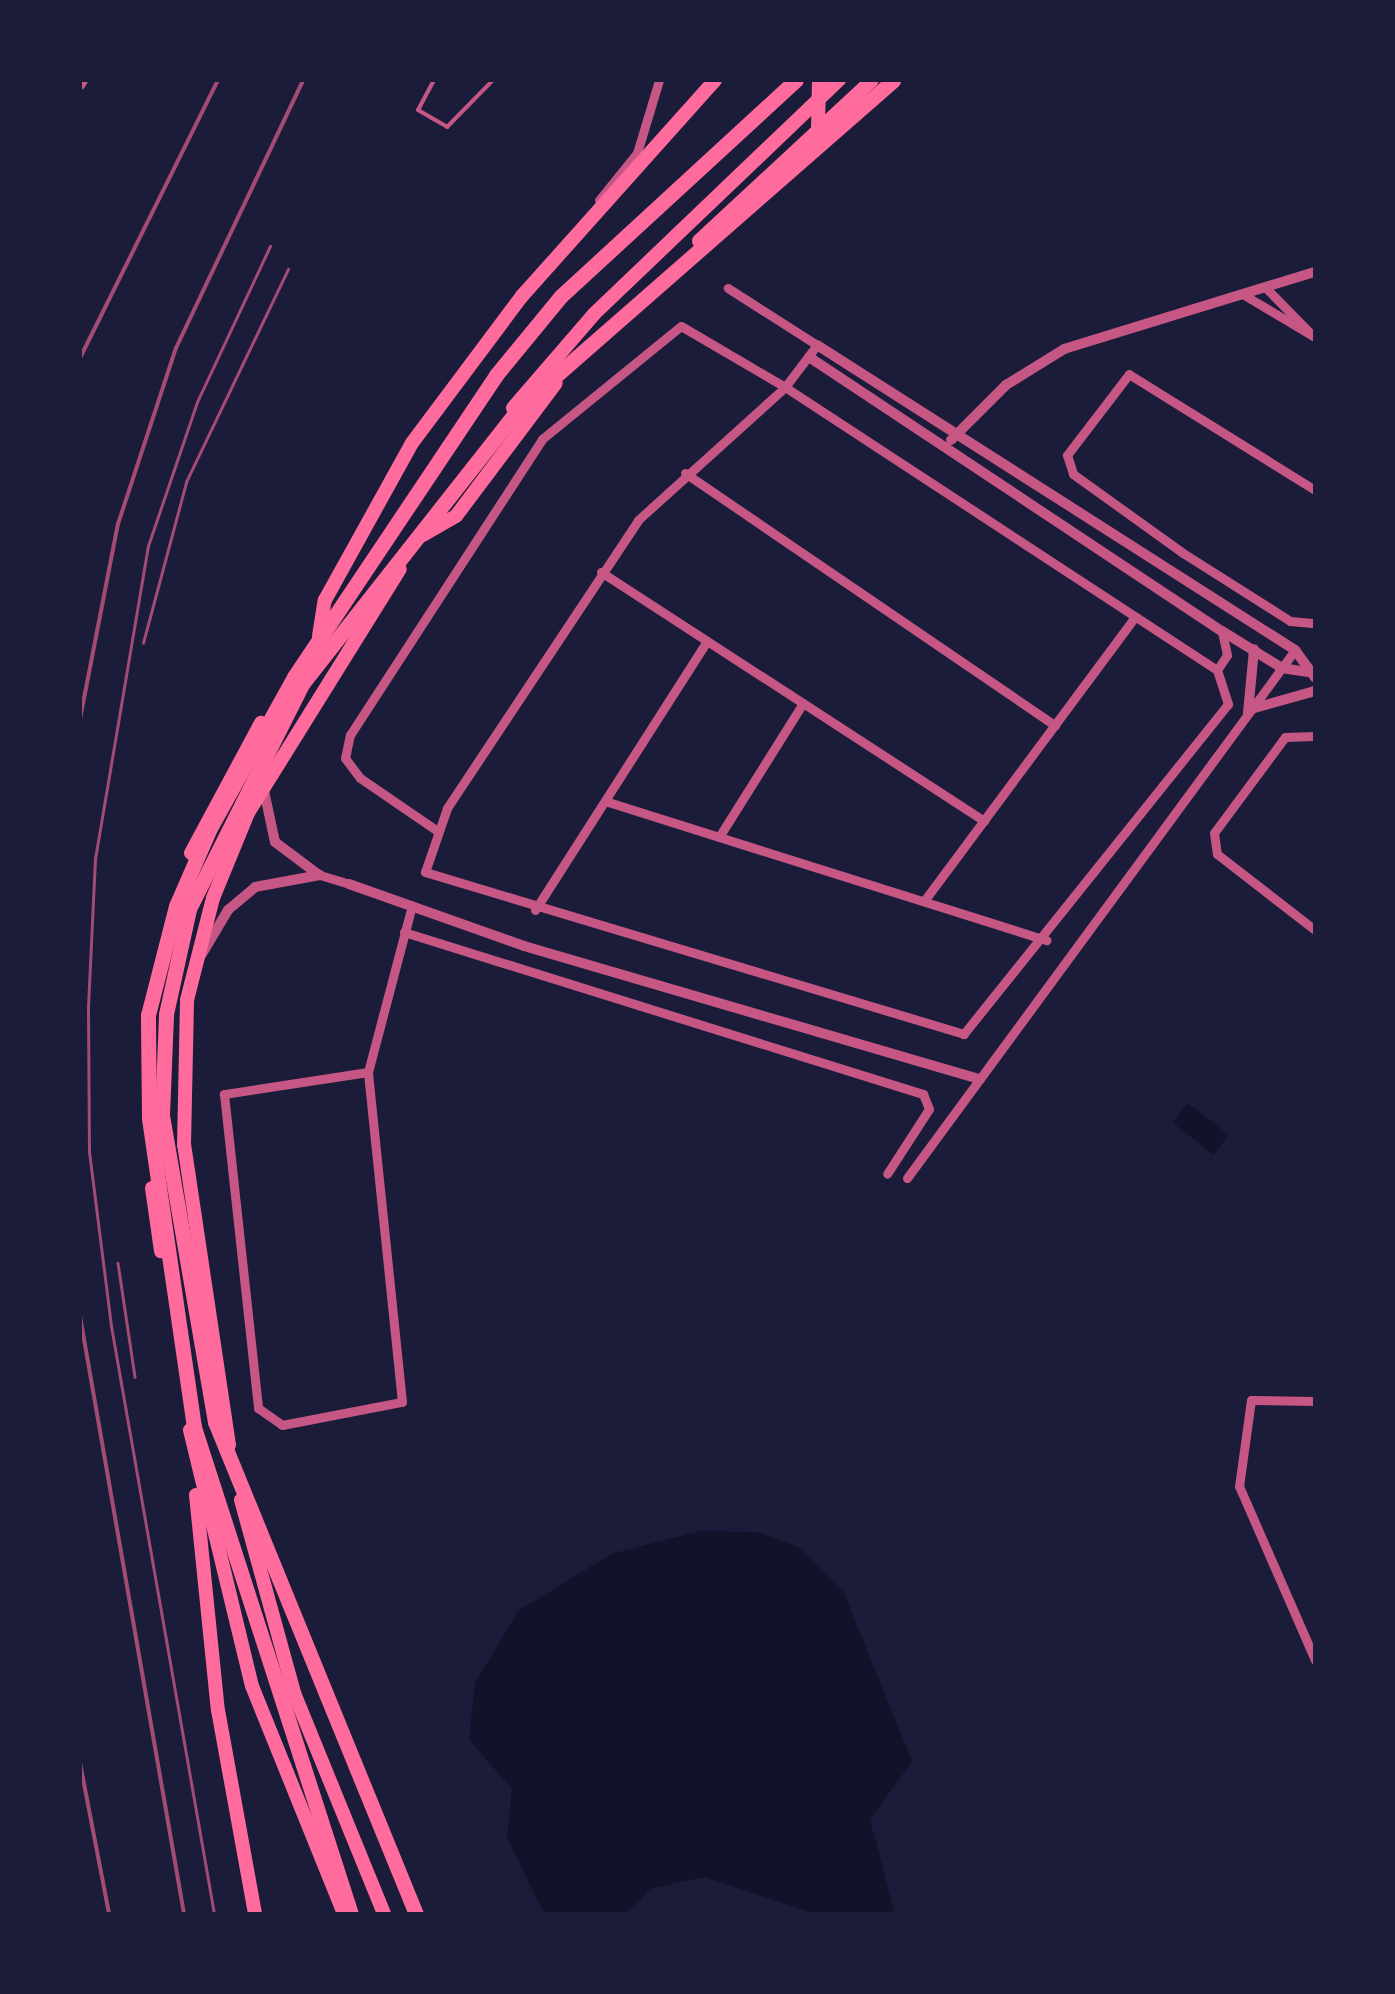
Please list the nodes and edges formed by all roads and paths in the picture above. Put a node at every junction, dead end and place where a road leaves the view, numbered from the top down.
1 (434, 80) edge
2 (493, 80) edge
3 (659, 80) edge
4 (714, 80) edge
5 (786, 80) edge
6 (796, 80) edge
7 (819, 80) edge
8 (839, 80) edge
9 (872, 80) edge
10 (893, 80) edge
11 (818, 130) junction
12 (1315, 272) edge
13 (728, 288) dead end
14 (1266, 288) junction
15 (1244, 295) junction
16 (522, 296) junction
17 (1314, 336) edge
18 (817, 345) junction
19 (808, 357) junction
20 (785, 387) junction
21 (927, 418) junction
22 (918, 431) junction
23 (954, 436) junction
24 (945, 448) junction
25 (684, 473) junction
26 (1315, 490) edge
27 (423, 534) junction
28 (601, 572) junction
29 (1135, 618) junction
30 (1315, 623) edge
31 (1222, 631) junction
32 (319, 636) junction
33 (707, 640) junction
34 (1254, 650) junction
35 (1295, 650) junction
36 (1282, 668) junction
37 (1217, 670) junction
38 (1311, 675) edge
39 (1315, 691) edge
40 (803, 703) junction
41 (1250, 711) junction
42 (1055, 725) junction
43 (1315, 736) edge
44 (263, 783) junction
45 (605, 801) junction
46 (984, 821) junction
47 (436, 830) junction
48 (719, 837) junction
49 (320, 875) junction
50 (349, 884) joint
51 (924, 901) junction
52 (412, 906) junction
53 (535, 910) junction
54 (1315, 930) edge
55 (404, 932) junction
56 (1046, 940) junction
57 (193, 970) junction
58 (368, 1072) junction
59 (980, 1079) junction
60 (887, 1174) joint
61 (907, 1178) joint
62 (1315, 1400) edge
63 (197, 1474) junction
64 (1315, 1660) edge
65 (255, 1914) edge
66 (348, 1914) edge
67 (384, 1914) edge
68 (416, 1914) edge

1 - 2 lane
3 - 16 street
4 - 16 highway
5 - 32 highway
6 - 66 highway
7 - 11 highway
8 - 27 highway
9 - 11 highway
10 - 68 highway
11 - 27 highway
12 - 14 street
13 - 18 street
14 - 15 street
14 - 17 street
15 - 17 street
15 - 23 street
16 - 32 highway
18 - 19 street
18 - 21 street
19 - 20 street
19 - 22 street
20 - 25 street
20 - 29 street
20 - 47 street
21 - 22 street
21 - 23 street
22 - 24 street
23 - 24 street
23 - 35 street
24 - 31 street
25 - 28 street
25 - 42 street
26 - 30 street
27 - 44 highway
28 - 33 street
28 - 47 street
29 - 37 street
29 - 42 street
31 - 34 street
31 - 37 street
32 - 63 highway
33 - 40 street
33 - 45 street
34 - 36 street
34 - 41 street
35 - 36 street
35 - 38 street
36 - 38 street
36 - 41 street
37 - 56 street
39 - 41 street
40 - 46 street
40 - 48 street
41 - 59 street
42 - 46 street
43 - 54 street
44 - 49 street
44 - 57 highway
45 - 48 street
45 - 53 street
46 - 51 street
47 - 53 street
48 - 51 street
49 - 50 street
49 - 57 street
50 - 52 street
51 - 56 street
52 - 55 street
52 - 59 street
53 - 56 street
55 - 58 street
55 - 60 street
57 - 67 highway
58 - 58 street
59 - 61 street
60 - 61 lane
62 - 64 street
63 - 65 highway
63 - 66 highway

